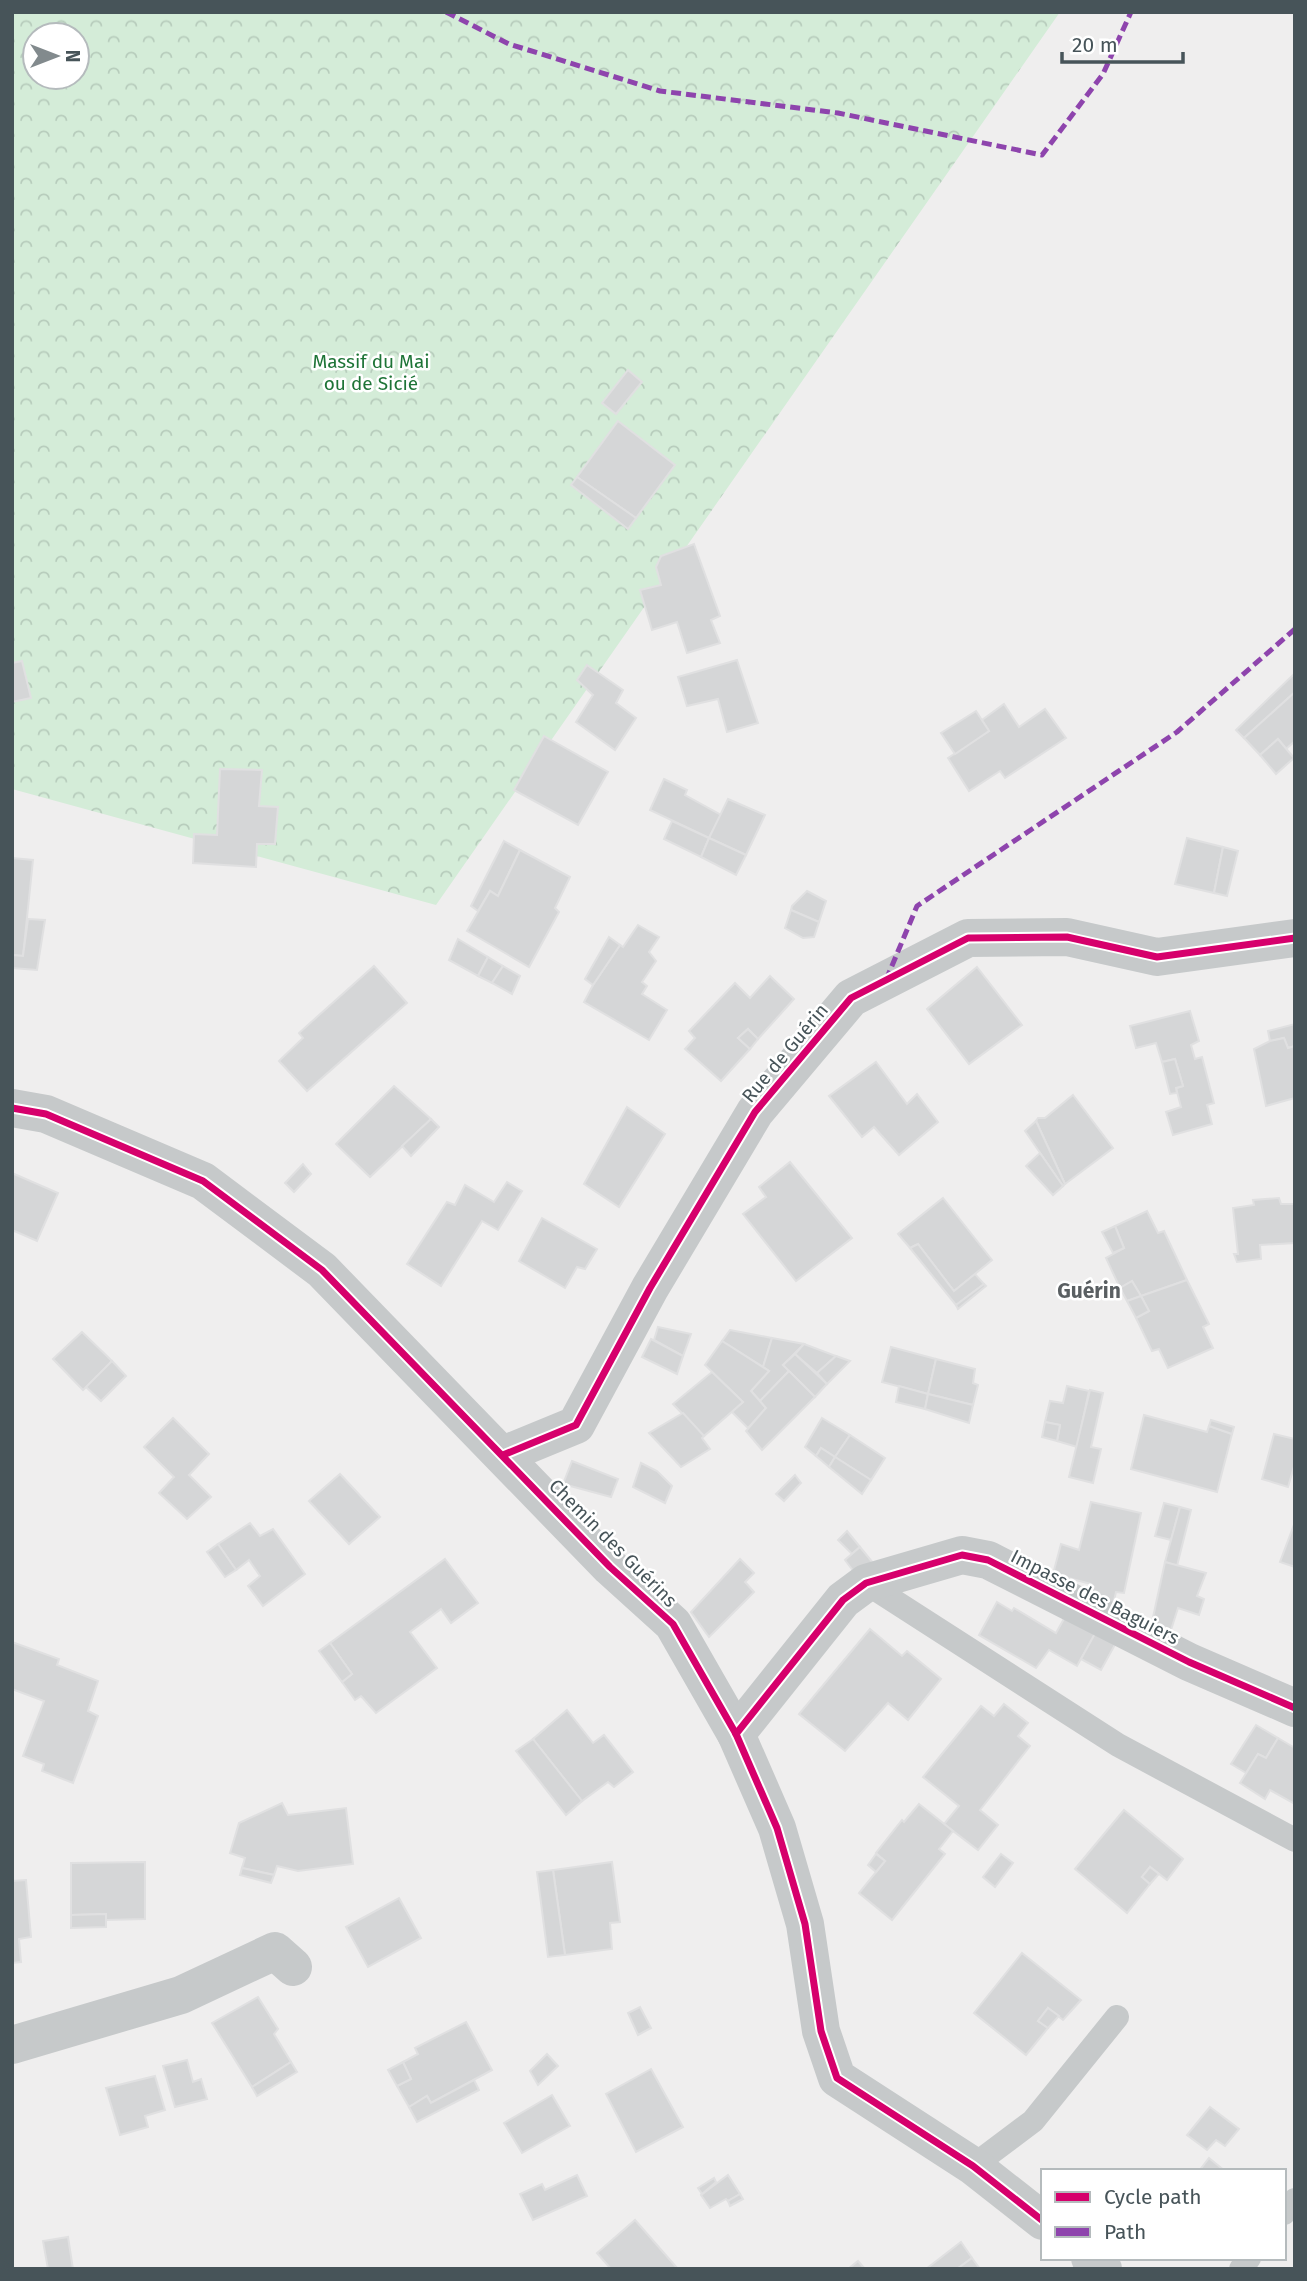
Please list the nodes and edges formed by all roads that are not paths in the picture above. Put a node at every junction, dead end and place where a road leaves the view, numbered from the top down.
1 (1295, 938) edge
2 (12, 1108) edge
3 (503, 1455) junction
4 (866, 1583) junction
5 (1295, 1707) edge
6 (736, 1734) junction
7 (1295, 1840) edge
8 (293, 1967) dead end
9 (1117, 2017) dead end
10 (12, 2045) edge
11 (973, 2166) junction
12 (1041, 2219) edge

1 - 3 street, Rue de Guérin
2 - 3 street, Chemin des Guérins
3 - 6 street, Chemin des Guérins
4 - 5 street, Impasse des Baguiers
4 - 6 street, Impasse des Baguiers
4 - 7 lane
6 - 11 street, Chemin des Guérins
8 - 10 street
9 - 11 lane
11 - 12 street, Chemin des Guérins

